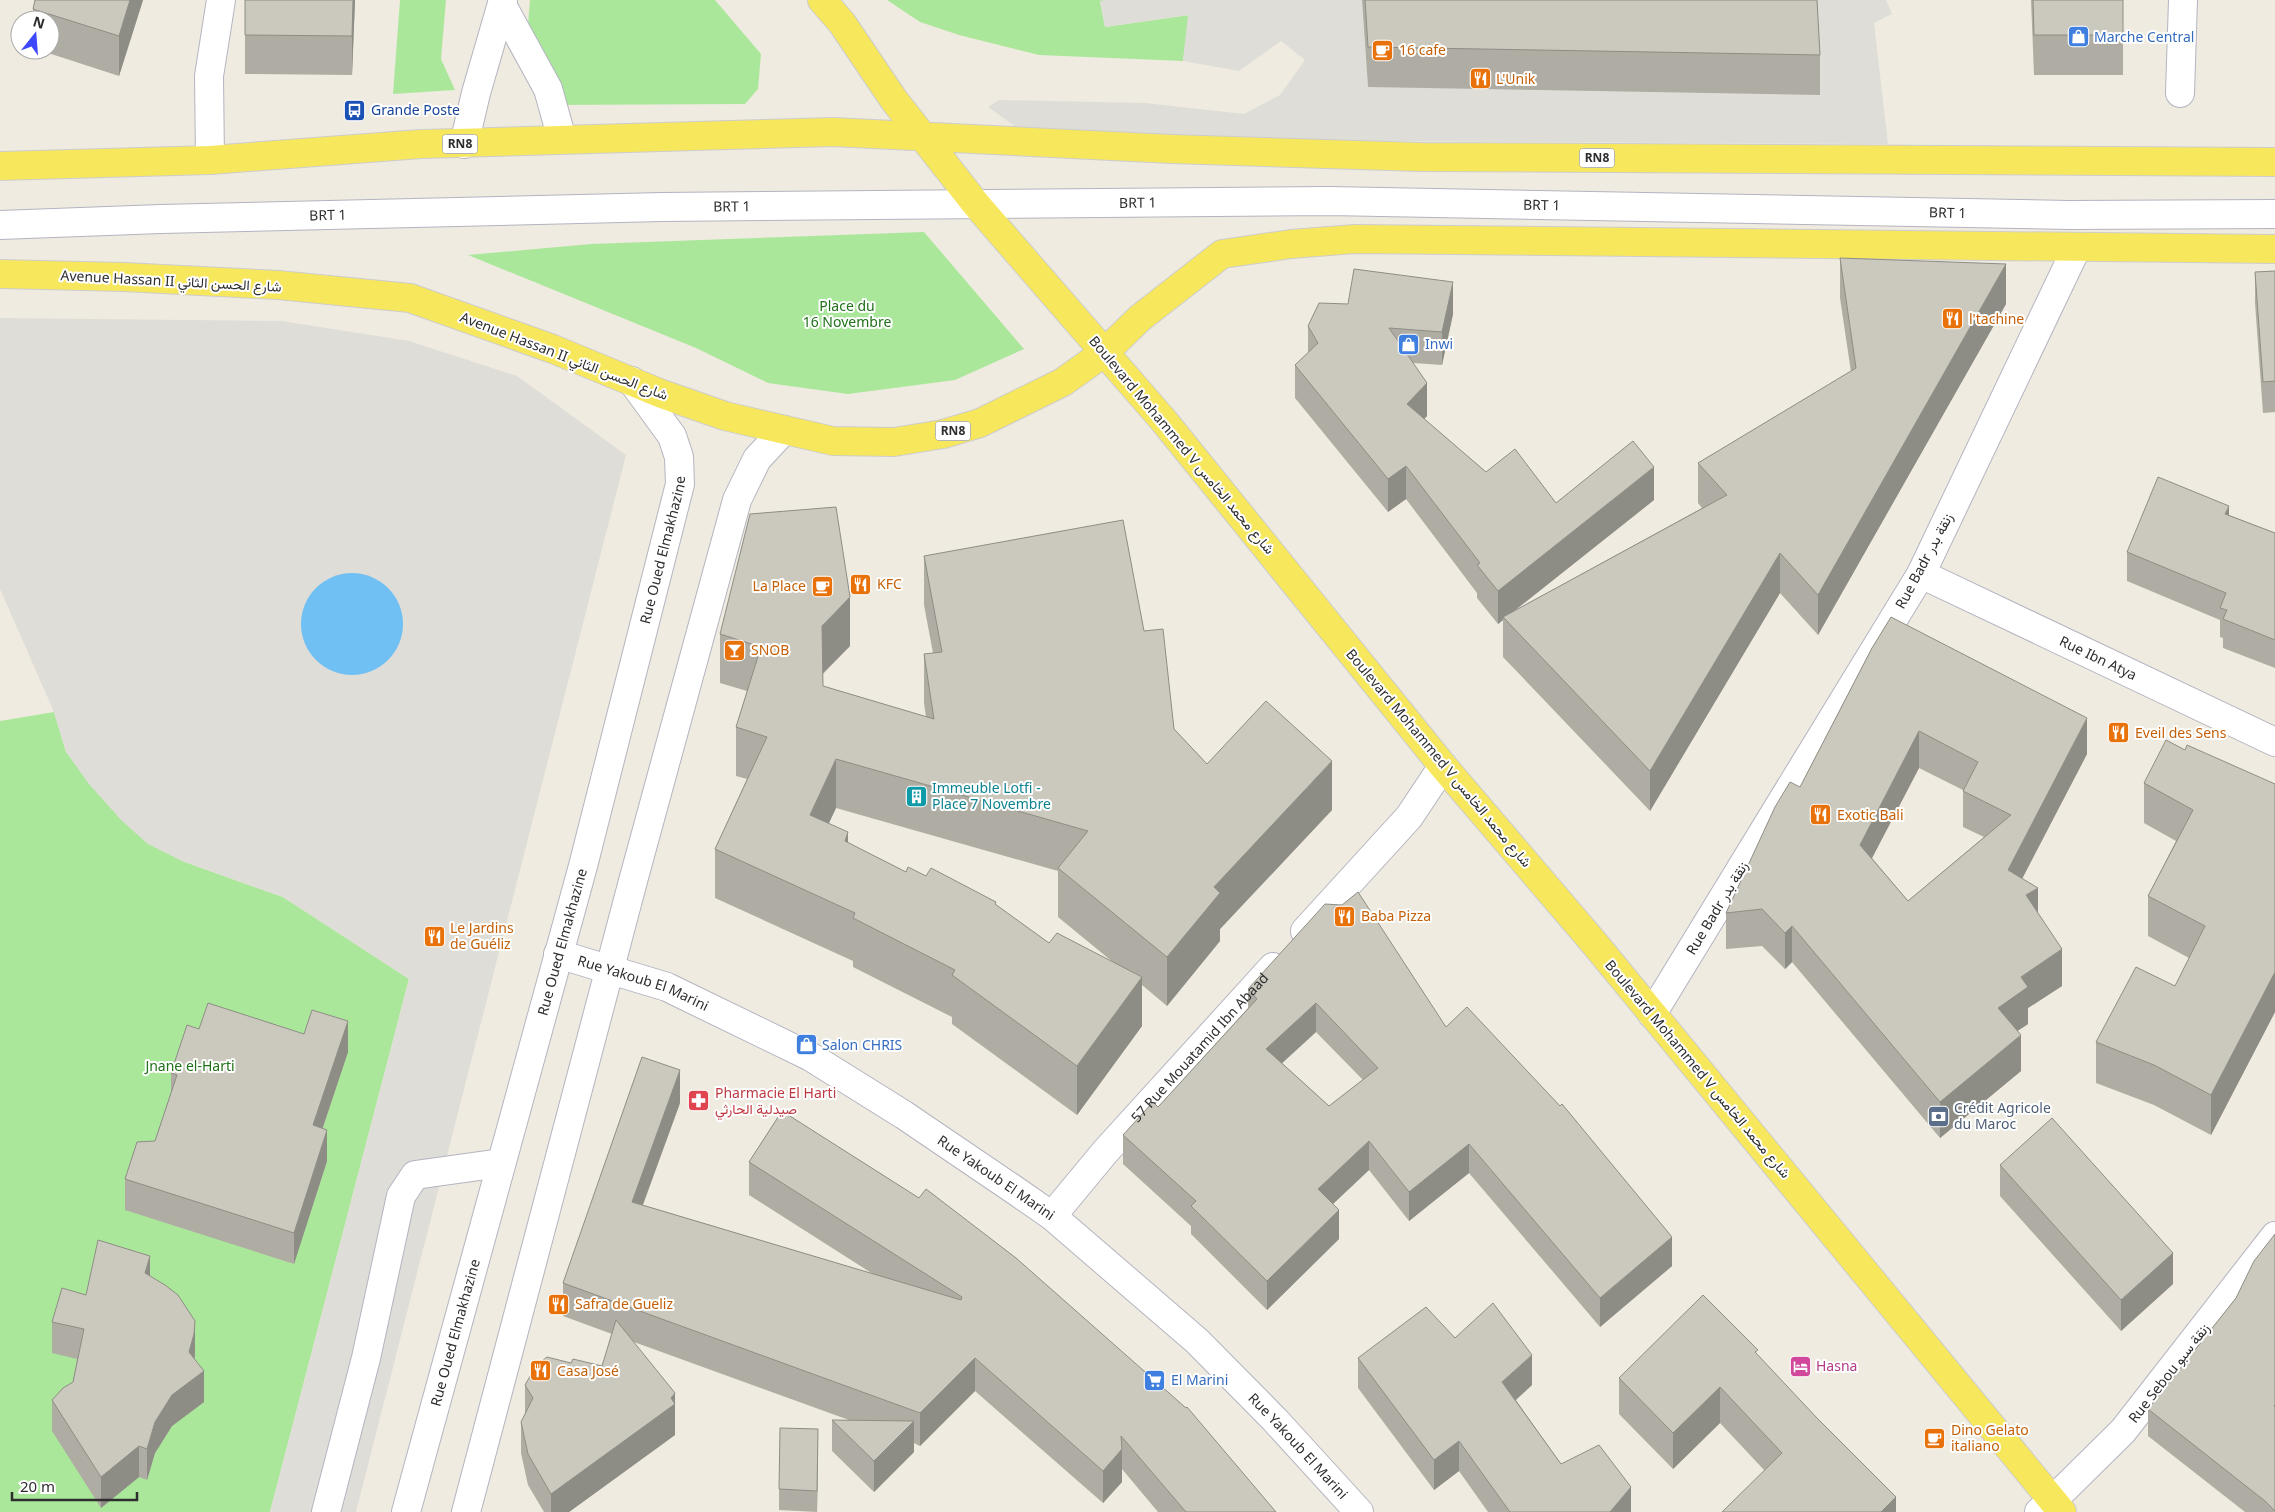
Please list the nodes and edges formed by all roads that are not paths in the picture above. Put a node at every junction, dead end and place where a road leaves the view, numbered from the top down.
1 (221, 0) edge
2 (822, 0) edge
3 (2183, 0) edge
4 (502, 2) edge
5 (2180, 93) dead end
6 (920, 135) junction
7 (562, 139) junction
8 (464, 144) junction
9 (210, 160) junction
10 (2275, 162) edge
11 (0, 166) edge
12 (975, 203) junction
13 (2275, 214) edge
14 (0, 225) edge
15 (2077, 248) junction
16 (2275, 249) edge
17 (0, 274) edge
18 (1105, 352) junction
19 (632, 380) junction
20 (784, 430) junction
21 (1921, 574) junction
22 (2275, 742) edge
23 (1443, 766) junction
24 (558, 954) junction
25 (610, 970) junction
26 (1652, 1014) junction
27 (501, 1163) junction
28 (1052, 1216) junction
29 (2275, 1236) edge
30 (2051, 1508) edge
31 (469, 1509) edge
32 (326, 1512) edge
33 (406, 1512) edge
34 (1359, 1512) edge

1 - 9 street
2 - 6 main road, Boulevard Mohammed V شارع محمد الخامس
3 - 5 street
4 - 7 street
4 - 8 street
6 - 7 main road, RN8
6 - 10 main road, RN8
6 - 12 main road, Boulevard Mohammed V شارع محمد الخامس
7 - 8 main road, RN8
8 - 9 main road, RN8
9 - 11 main road, RN8
12 - 13 street, BRT 1
12 - 14 street, BRT 1
12 - 18 main road, Boulevard Mohammed V شارع محمد الخامس
15 - 16 main road, RN8
15 - 18 main road, RN8
15 - 21 street, Rue Badr زنقة بدر
17 - 19 main road, Avenue Hassan II شارع الحسن الثاني / RN8
18 - 20 main road, Avenue Hassan II شارع الحسن الثاني / RN8
18 - 23 main road, Boulevard Mohammed V شارع محمد الخامس
19 - 20 main road, Avenue Hassan II شارع الحسن الثاني / RN8
19 - 24 street, Rue Oued Elmakhazine
20 - 25 street
21 - 22 street, Rue Ibn Atya
21 - 26 street, Rue Badr زنقة بدر
23 - 26 main road, Boulevard Mohammed V شارع محمد الخامس
23 - 28 street, 57 Rue Mouatamid Ibn Abaad
24 - 25 street, Rue Yakoub El Marini
24 - 27 street, Rue Oued Elmakhazine
25 - 28 street, Rue Yakoub El Marini
25 - 31 street
26 - 30 main road, Boulevard Mohammed V شارع محمد الخامس
27 - 32 street
27 - 33 street, Rue Oued Elmakhazine
28 - 34 street, Rue Yakoub El Marini
29 - 30 street, Rue Sebou زنقة سبو

